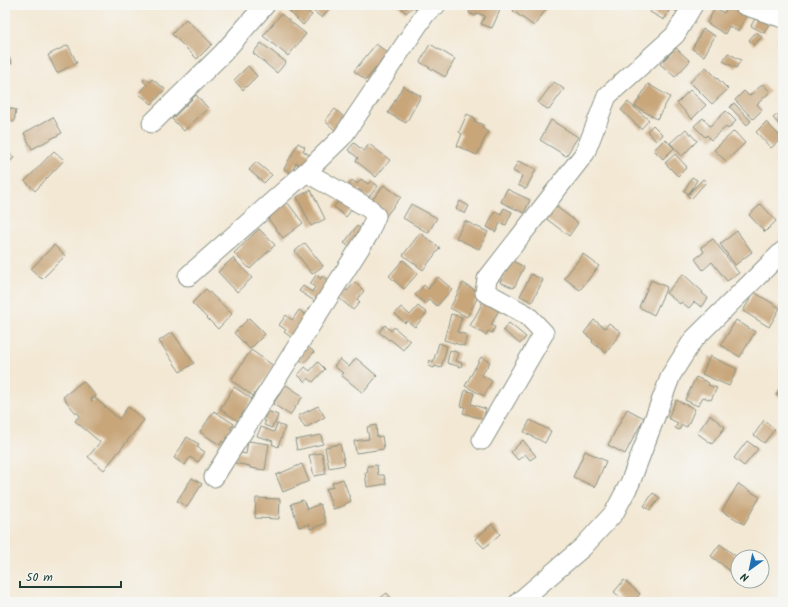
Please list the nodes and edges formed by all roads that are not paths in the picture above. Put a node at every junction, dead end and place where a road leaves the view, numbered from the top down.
1 (265, 5) edge
2 (436, 5) edge
3 (693, 5) edge
4 (744, 5) edge
5 (783, 18) edge
6 (152, 123) dead end
7 (306, 172) junction
8 (783, 251) edge
9 (188, 276) dead end
10 (482, 440) dead end
11 (214, 478) dead end
12 (519, 602) edge

1 - 6 street
2 - 7 street
3 - 10 street
4 - 5 street
7 - 9 street
7 - 11 street
8 - 12 street

